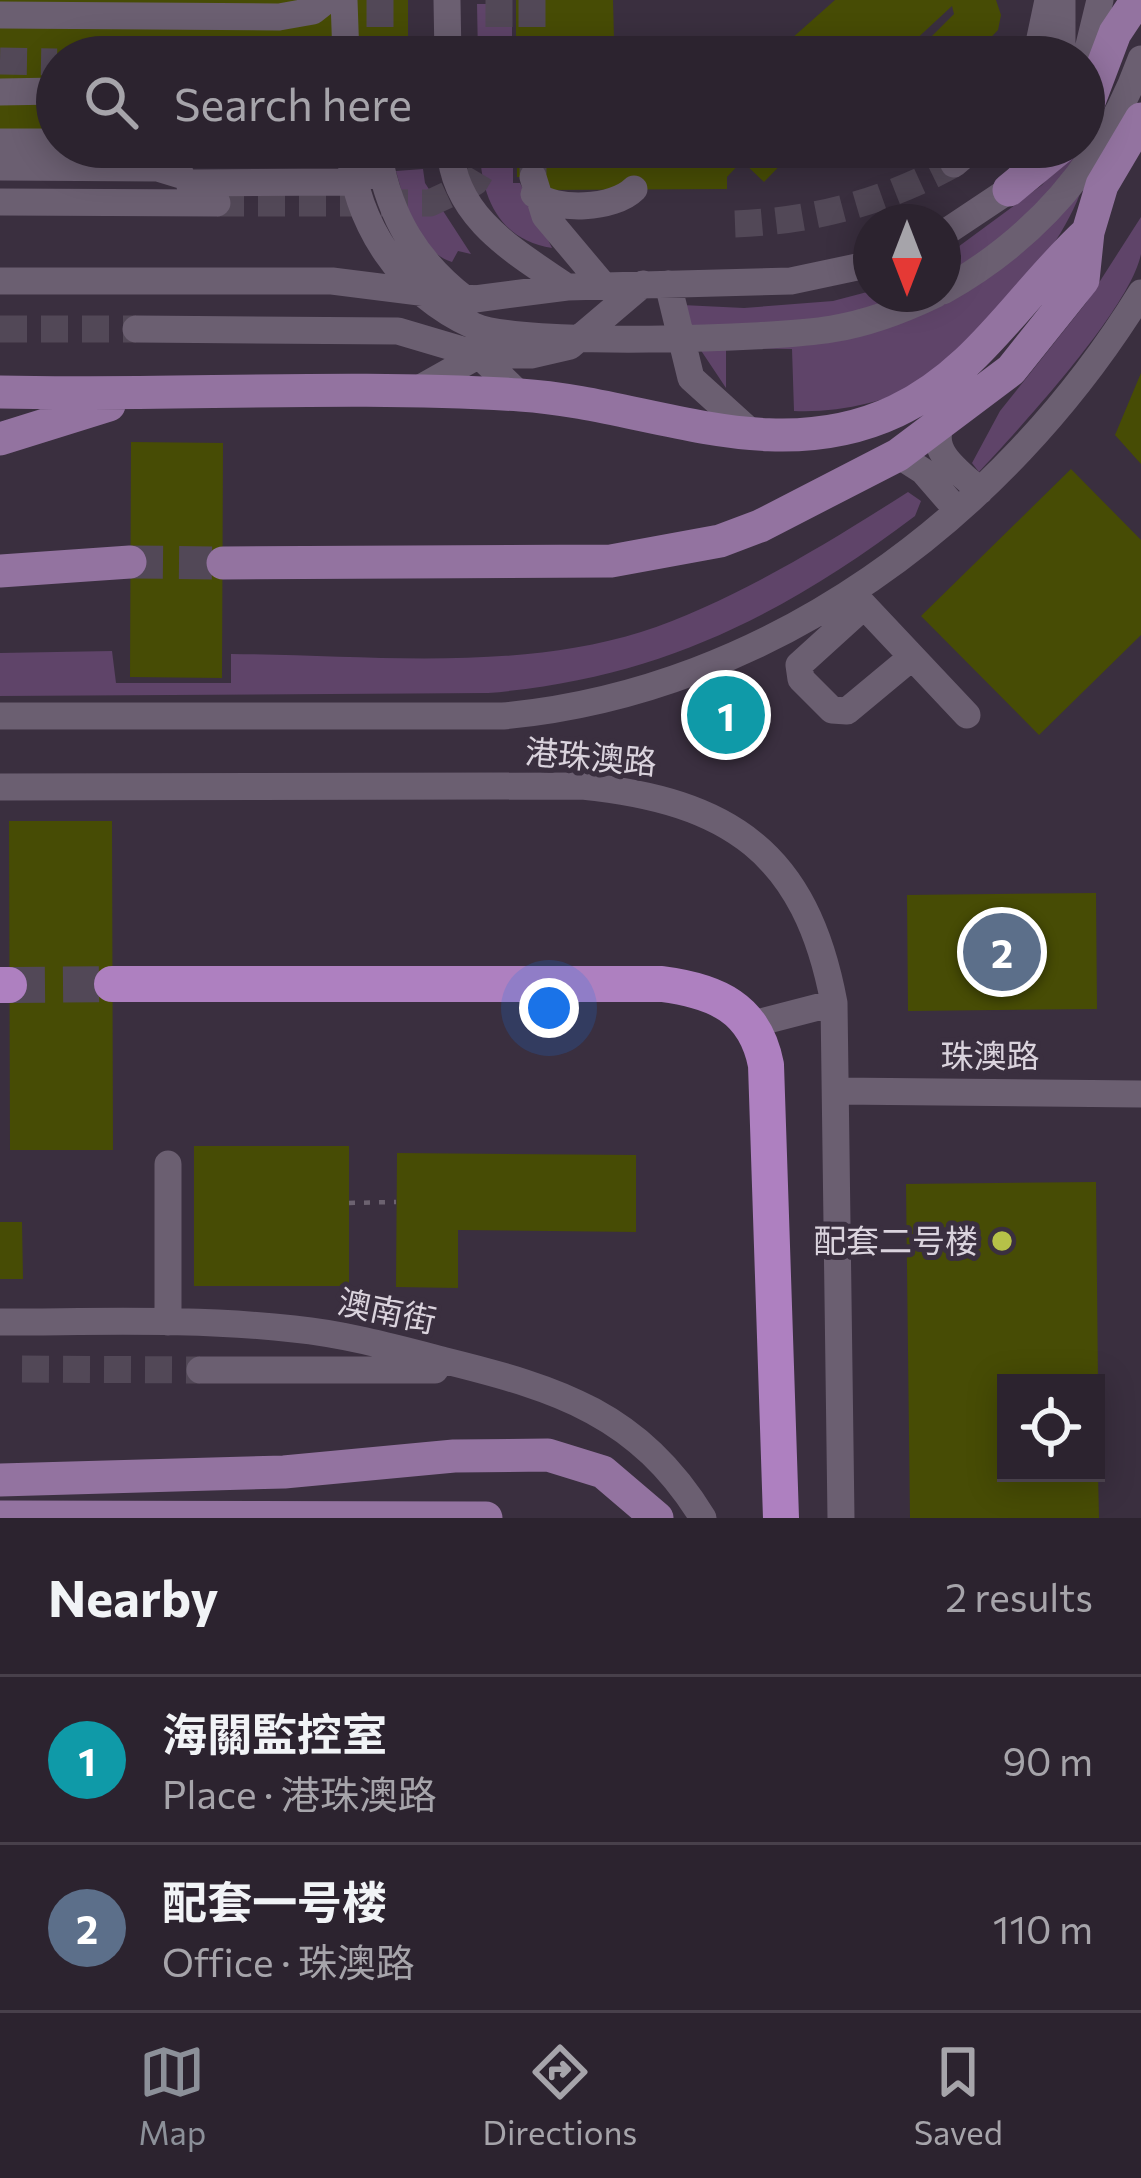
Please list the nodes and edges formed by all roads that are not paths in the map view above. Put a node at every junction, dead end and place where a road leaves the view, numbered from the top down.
1 (327, 0) edge
2 (344, 0) edge
3 (447, 0) edge
4 (1048, 0) edge
5 (1062, 0) edge
6 (1121, 4) edge
7 (0, 15) edge
8 (345, 36) edge
9 (448, 36) edge
10 (1040, 36) edge
11 (1062, 36) edge
12 (1102, 36) edge
13 (1105, 52) edge
14 (1141, 59) edge
15 (36, 91) edge
16 (0, 92) edge
17 (1140, 120) edge
18 (1105, 137) edge
19 (0, 142) edge
20 (36, 142) edge
21 (0, 167) edge
22 (36, 167) edge
23 (158, 168) edge
24 (173, 168) edge
25 (352, 168) edge
26 (374, 168) edge
27 (383, 168) edge
28 (453, 168) edge
29 (1022, 168) edge
30 (1083, 168) edge
31 (185, 179) junction
32 (634, 189) dead end
33 (0, 202) edge
34 (961, 219) edge
35 (1088, 232) junction
36 (853, 268) edge
37 (961, 279) edge
38 (0, 281) edge
39 (656, 284) junction
40 (603, 285) junction
41 (567, 287) junction
42 (1141, 292) edge
43 (465, 298) junction
44 (891, 312) edge
45 (136, 329) tunnel mouth
46 (479, 355) junction
47 (415, 391) junction
48 (0, 392) edge
49 (152, 395) junction
50 (520, 395) junction
51 (0, 417) edge
52 (941, 424) junction
53 (754, 435) junction
54 (0, 439) edge
55 (898, 455) junction
56 (980, 491) junction
57 (957, 510) junction
58 (130, 562) tunnel mouth
59 (223, 563) tunnel mouth
60 (0, 571) edge
61 (857, 599) junction
62 (912, 657) junction
63 (967, 715) dead end
64 (0, 716) edge
65 (0, 787) edge
66 (112, 984) tunnel mouth
67 (834, 1003) junction
68 (752, 1024) junction
69 (838, 1091) junction
70 (1141, 1094) edge
71 (168, 1164) dead end
72 (0, 1322) edge
73 (168, 1322) junction
74 (200, 1370) tunnel mouth
75 (482, 1370) junction
76 (0, 1480) edge
77 (0, 1517) edge
78 (486, 1518) edge
79 (657, 1518) edge
80 (703, 1518) edge
81 (781, 1518) edge
82 (841, 1518) edge

1 - 7 street
2 - 8 street
3 - 9 street
4 - 10 street
5 - 11 street
6 - 12 street
6 - 13 main road
14 - 18 street
15 - 16 street
17 - 35 main road
19 - 20 street
21 - 22 street
23 - 31 street
24 - 31 street
25 - 44 street
26 - 31 street
27 - 43 street
28 - 41 street
29 - 34 street
30 - 37 street
31 - 33 street
32 - 40 street
35 - 52 main road
35 - 53 main road
36 - 39 street
38 - 43 street
39 - 40 street
39 - 46 street
39 - 53 street
40 - 41 street
41 - 43 street
42 - 56 street
45 - 46 street
46 - 47 street
46 - 50 street
47 - 49 main road
47 - 50 main road
48 - 49 main road
49 - 51 main road
49 - 54 main road
50 - 53 main road
52 - 55 main road
52 - 56 street
55 - 57 street
55 - 59 main road
56 - 57 street
57 - 61 street
58 - 60 main road
61 - 62 street
61 - 62 street
61 - 64 street
62 - 63 street
65 - 67 street, 港珠澳路
66 - 68 highway
67 - 68 street
67 - 69 street, 港珠澳路
68 - 81 highway
69 - 70 street, 珠澳路
69 - 82 street, 港珠澳路
71 - 73 street
72 - 73 street, 澳南街
73 - 75 street, 澳南街
74 - 75 street
75 - 80 street, 澳南街
76 - 79 main road
77 - 78 main road

